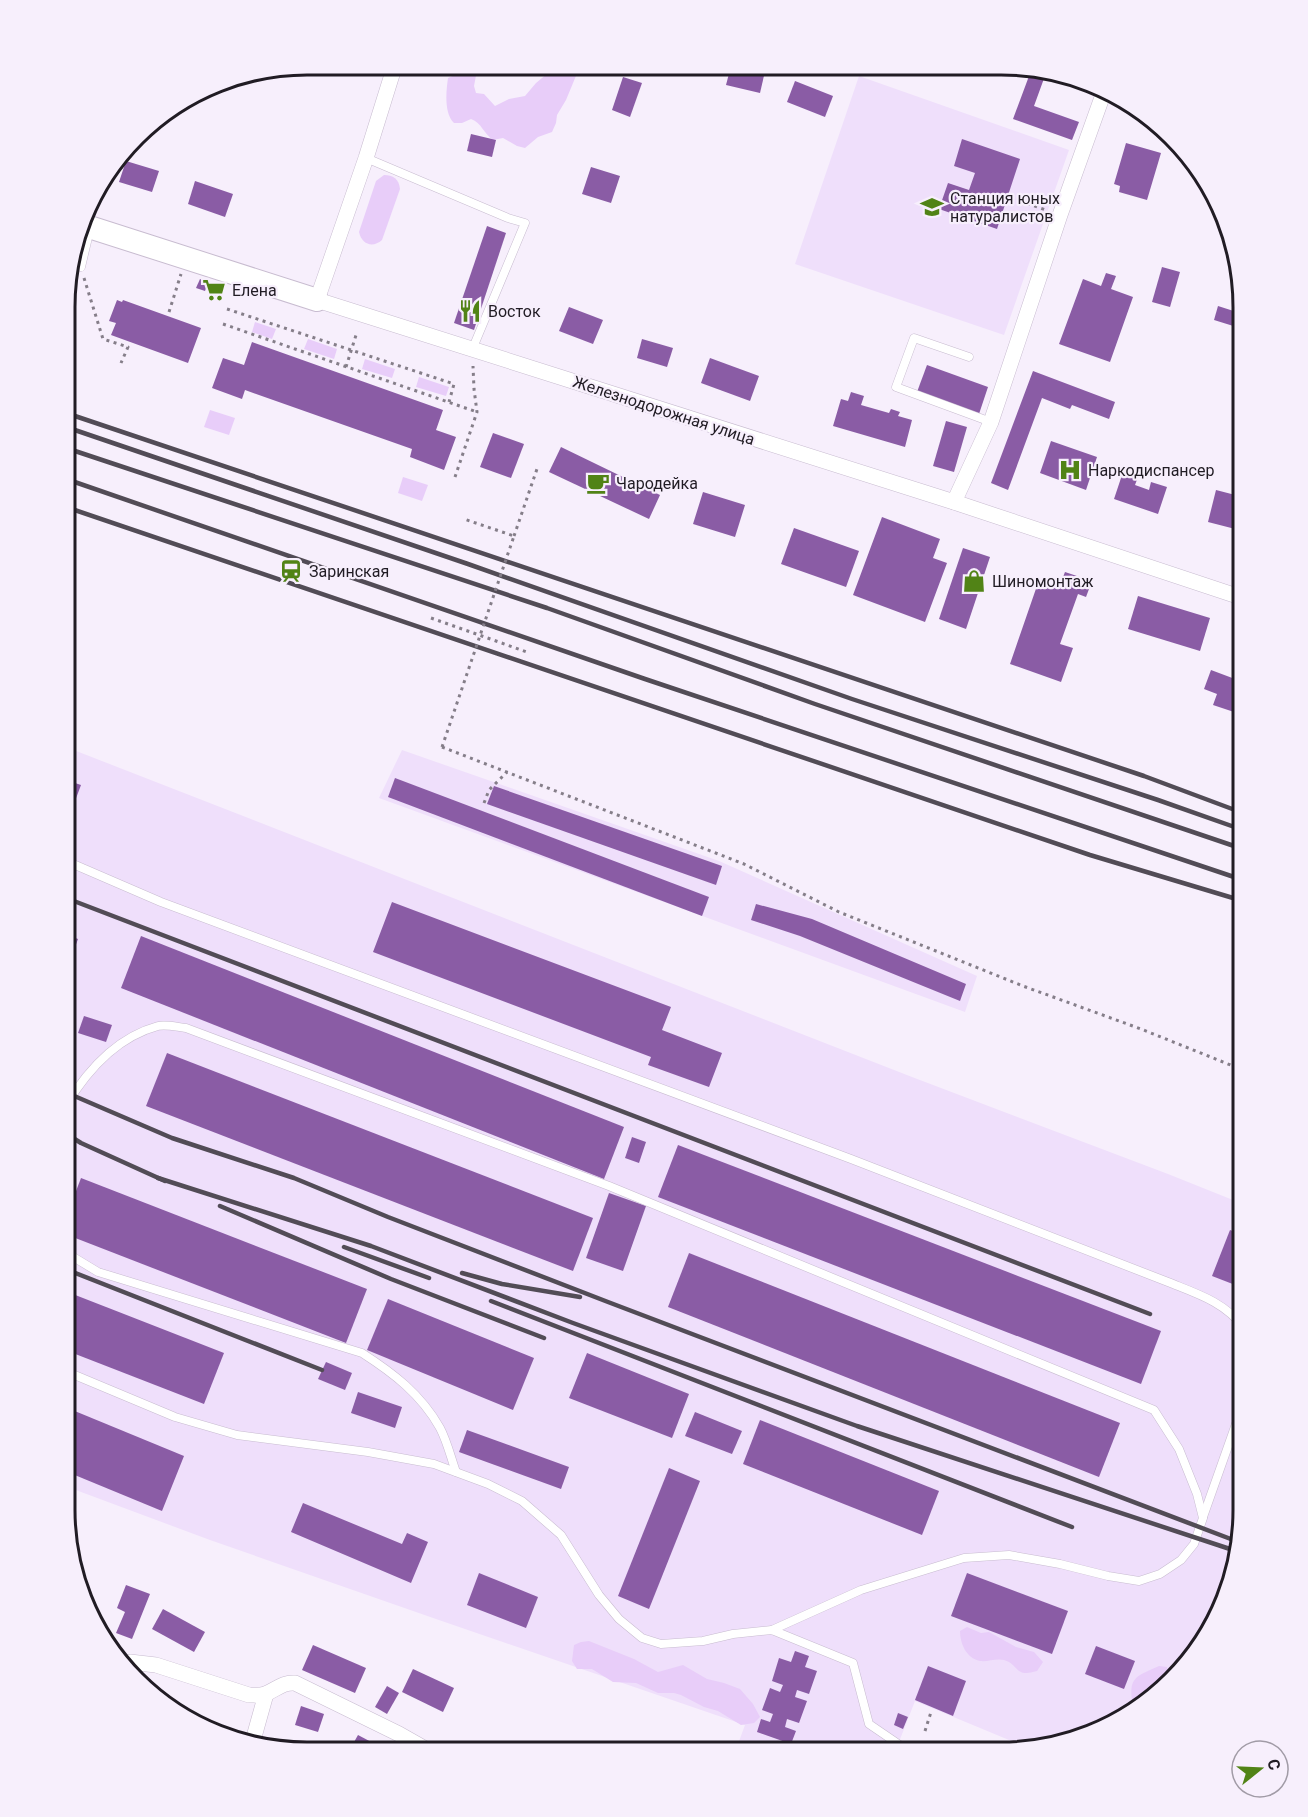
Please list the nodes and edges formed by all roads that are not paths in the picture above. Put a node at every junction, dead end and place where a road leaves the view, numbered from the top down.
1 (392, 75) edge
2 (1102, 98) edge
3 (366, 158) junction
4 (89, 227) edge
5 (85, 239) edge
6 (81, 267) road end
7 (317, 300) junction
8 (472, 350) junction
9 (969, 357) dead end
10 (991, 422) junction
11 (954, 502) junction
12 (1233, 595) edge
13 (75, 865) edge
14 (75, 1090) edge
15 (75, 1258) edge
16 (1233, 1315) edge
17 (75, 1375) edge
18 (1233, 1432) edge
19 (456, 1472) junction
20 (1203, 1518) junction
21 (772, 1630) junction
22 (131, 1662) edge
23 (266, 1694) junction
24 (254, 1736) edge
25 (413, 1742) edge
26 (895, 1742) edge

1 - 3 street
2 - 10 street
3 - 7 street
3 - 8 lane
4 - 7 street, Железнодорожная улица
5 - 6 lane
7 - 8 street, Железнодорожная улица
8 - 11 street, Железнодорожная улица
9 - 10 lane
10 - 11 street
11 - 12 street, Железнодорожная улица
13 - 16 lane
14 - 20 lane
15 - 19 lane
17 - 19 lane
18 - 20 lane
19 - 21 lane
20 - 21 lane
21 - 26 lane
22 - 23 street
23 - 24 street
23 - 25 street

